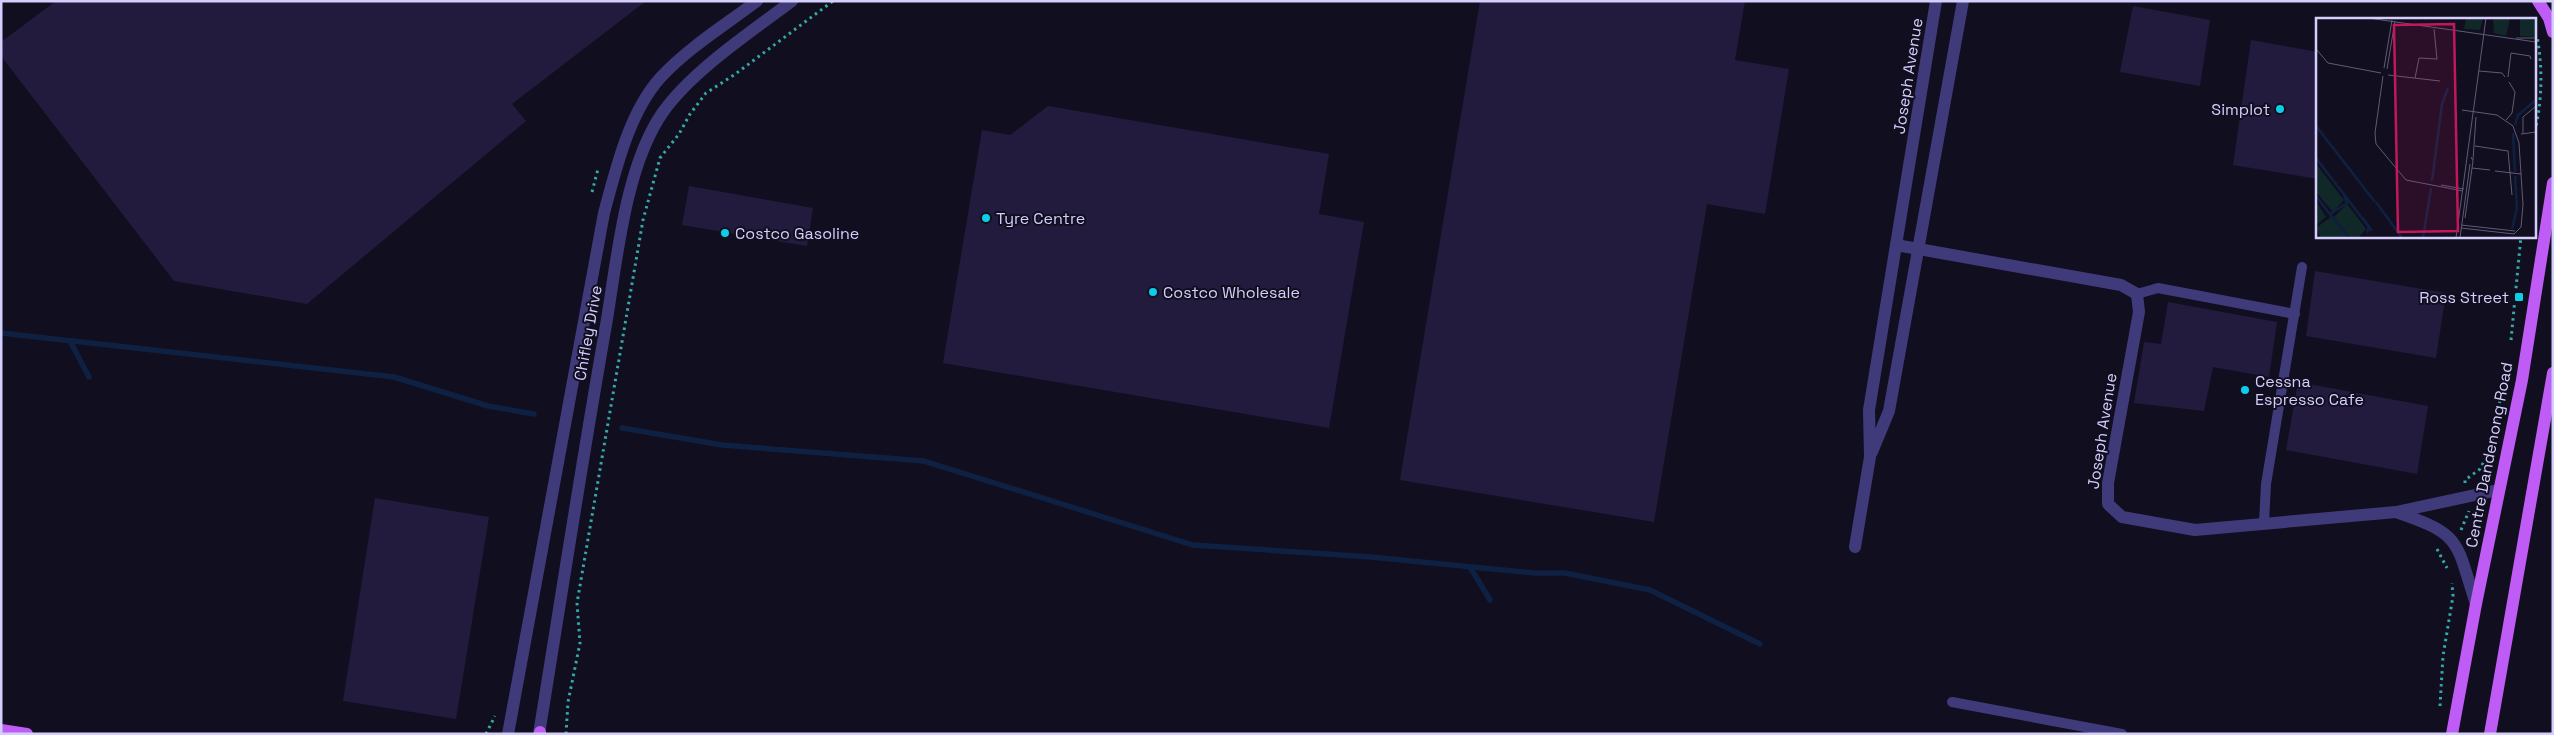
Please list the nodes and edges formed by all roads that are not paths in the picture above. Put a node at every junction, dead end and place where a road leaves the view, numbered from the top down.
1 (757, 1) edge
2 (792, 1) edge
3 (1936, 1) edge
4 (1963, 1) edge
5 (2538, 1) edge
6 (2553, 32) edge
7 (2553, 183) edge
8 (1896, 245) junction
9 (1919, 250) junction
10 (2302, 267) dead end
11 (2137, 294) junction
12 (2295, 314) junction
13 (2553, 373) edge
14 (1870, 457) junction
15 (2498, 490) junction
16 (2396, 512) junction
17 (2264, 523) junction
18 (1855, 547) dead end
19 (2476, 604) junction
20 (1952, 702) dead end
21 (1, 730) edge
22 (540, 733) edge
23 (27, 734) edge
24 (508, 734) edge
25 (2122, 734) edge
26 (2452, 734) edge
27 (2490, 734) edge

1 - 24 street, Chifley Drive
2 - 22 street, Chifley Drive
3 - 8 street, Joseph Avenue
4 - 9 street, Joseph Avenue
5 - 6 main road
7 - 15 main road, Centre Dandenong Road
8 - 9 street
8 - 14 street, Joseph Avenue
9 - 11 street
9 - 14 street, Joseph Avenue
10 - 12 lane
11 - 12 lane
11 - 17 street, Joseph Avenue
12 - 17 lane
13 - 27 main road
14 - 18 street, Joseph Avenue
15 - 16 street, Joseph Avenue
15 - 19 main road, Centre Dandenong Road
16 - 17 street, Joseph Avenue
16 - 19 street, Joseph Avenue
19 - 26 main road, Centre Dandenong Road
20 - 25 lane
21 - 23 main road

